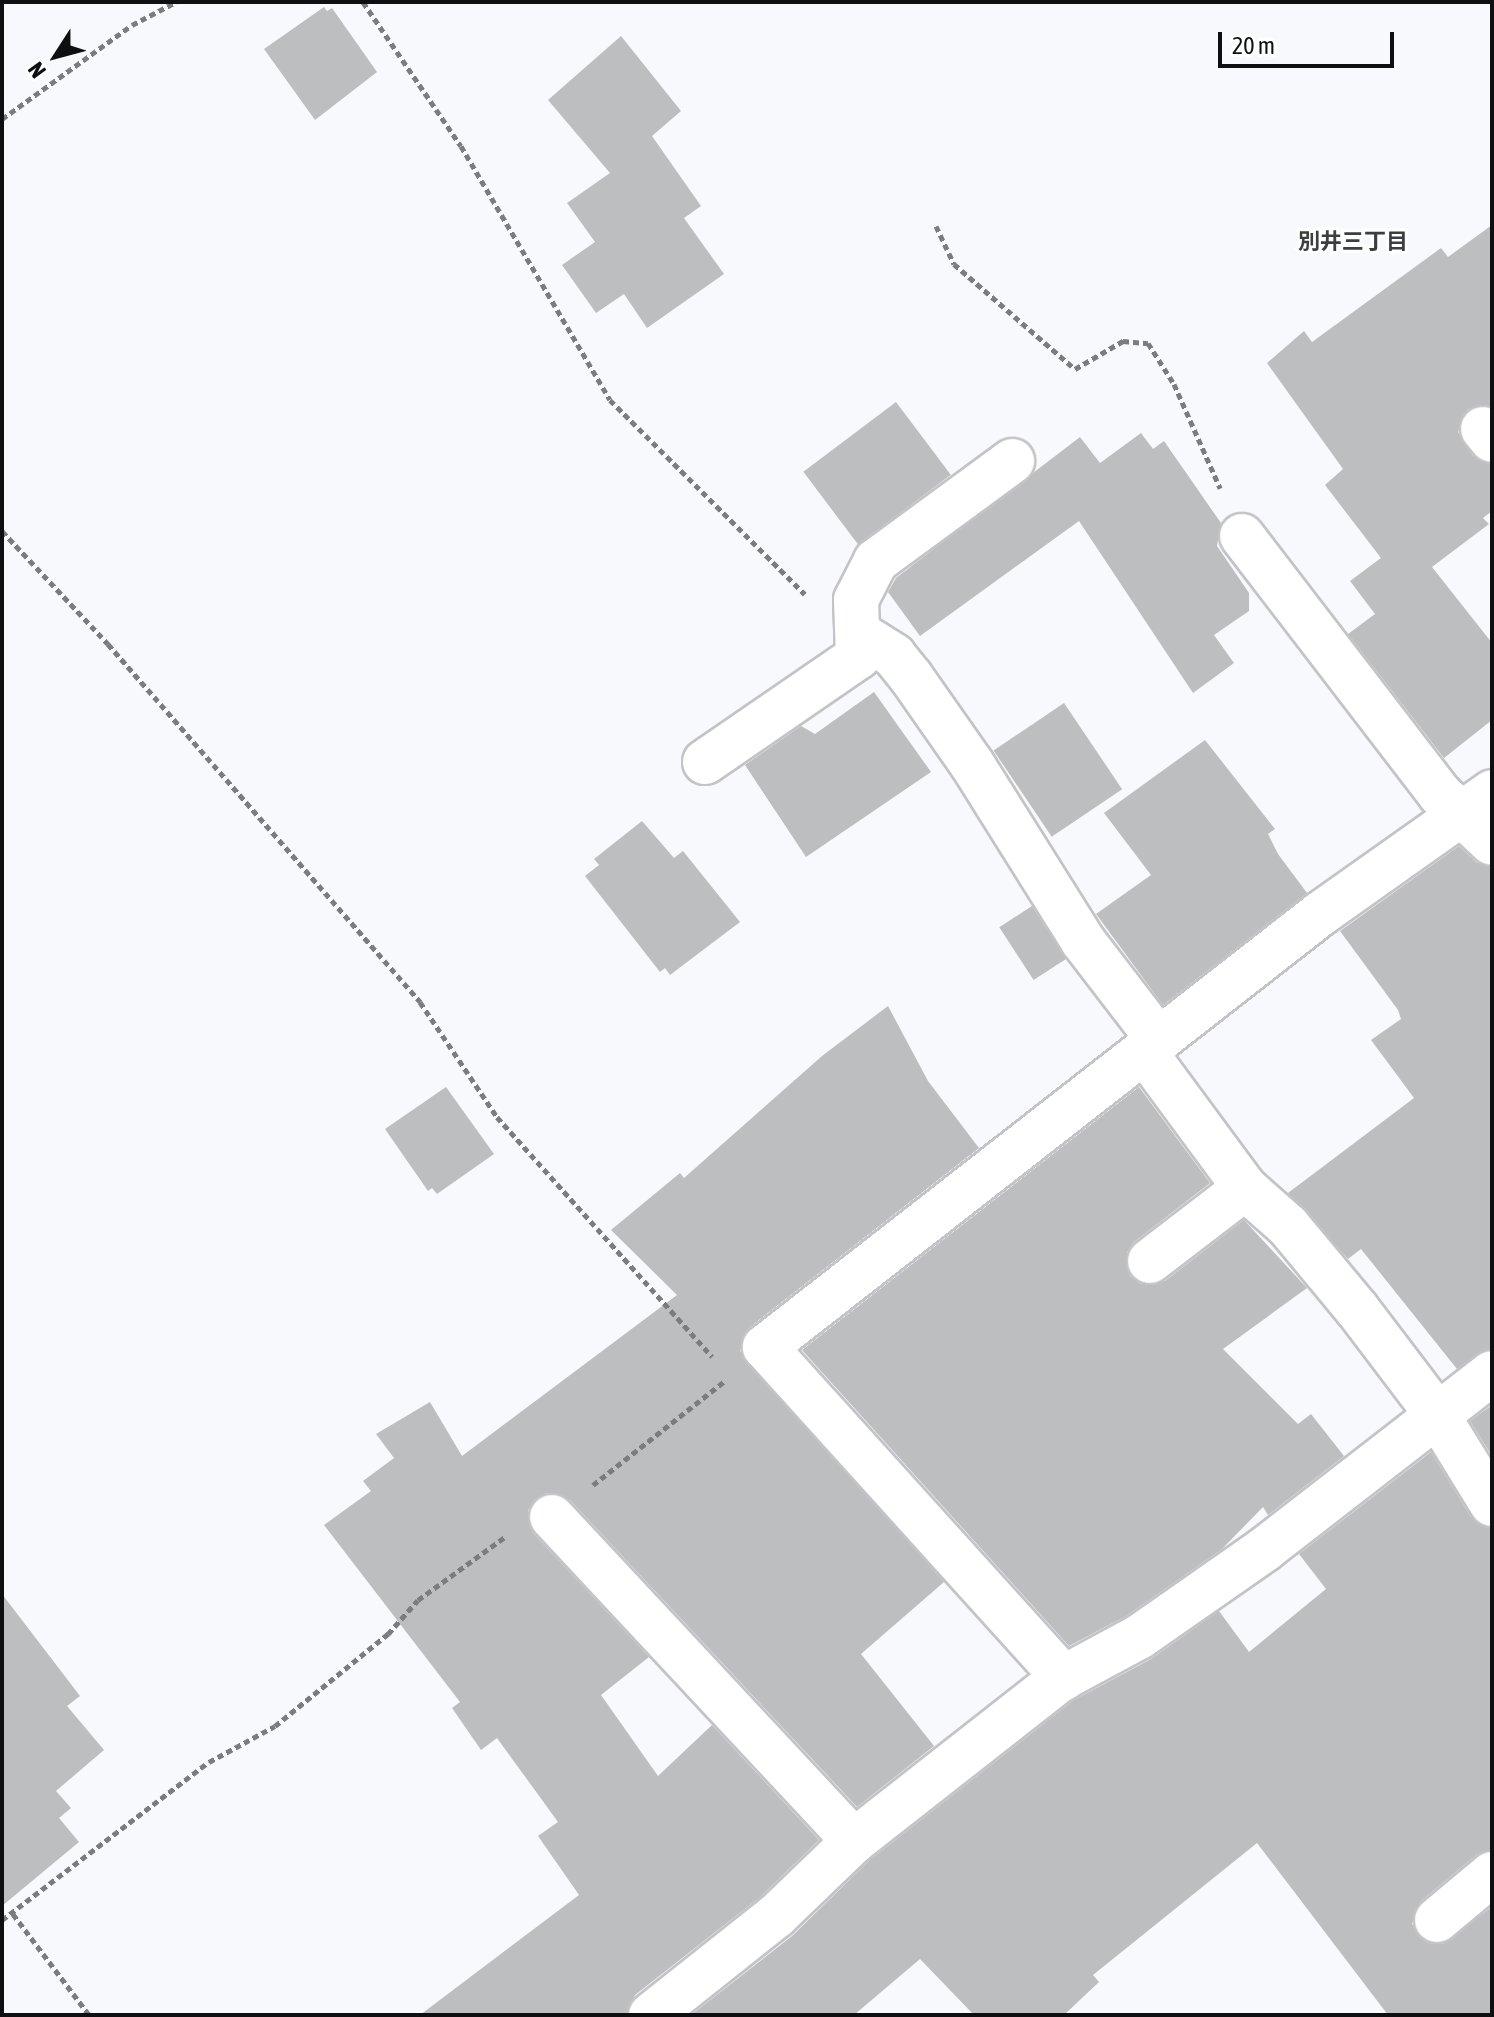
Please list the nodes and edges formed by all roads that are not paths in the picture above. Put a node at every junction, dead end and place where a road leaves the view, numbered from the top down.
1 (1012, 461) dead end
2 (1242, 536) road end
3 (861, 635) junction
4 (705, 762) dead end
5 (1482, 816) edge
6 (1151, 1045) junction
7 (1245, 1188) junction
8 (1150, 1261) dead end
9 (1492, 1373) edge
10 (1436, 1413) junction
11 (1492, 1504) edge
12 (552, 1517) road end
13 (1064, 1678) junction
14 (854, 1841) junction
15 (1492, 1874) edge
16 (1437, 1920) dead end
17 (653, 2014) edge

1 - 3 street
2 - 5 street
3 - 4 street
3 - 6 street
5 - 6 street
6 - 7 street
6 - 13 street
7 - 8 street
7 - 10 street
9 - 10 street
10 - 11 street
10 - 13 street
12 - 14 street
13 - 14 street
14 - 17 street
15 - 16 street

